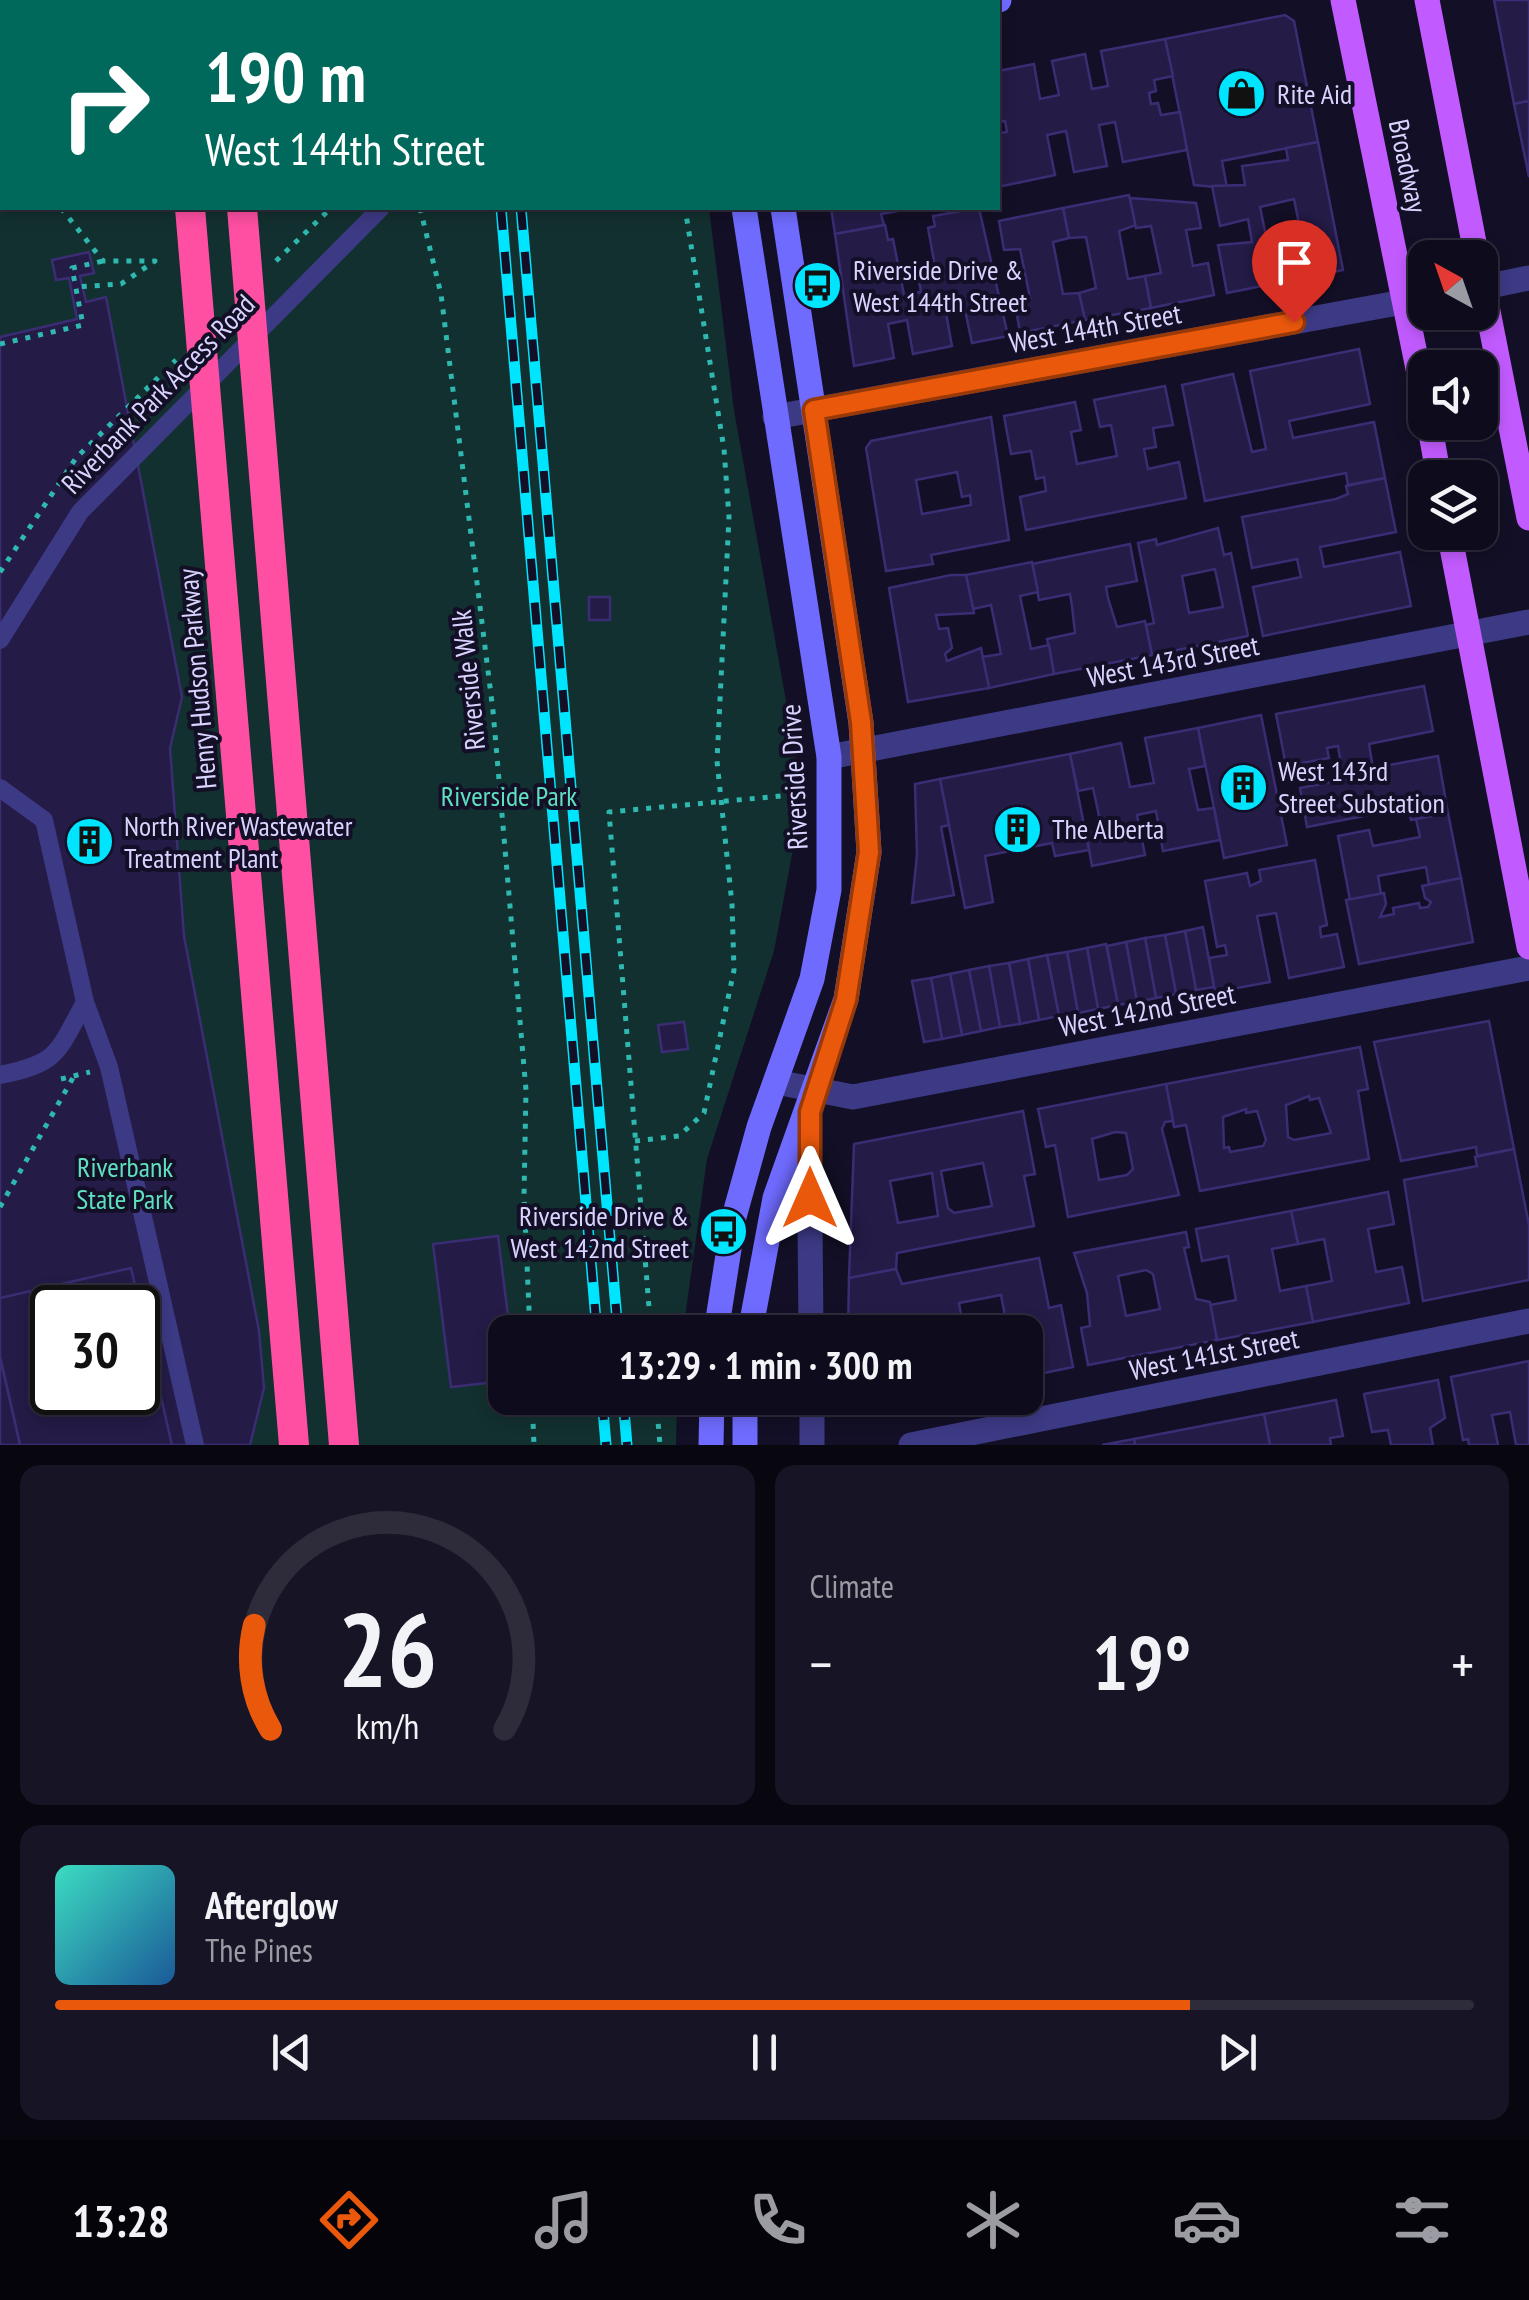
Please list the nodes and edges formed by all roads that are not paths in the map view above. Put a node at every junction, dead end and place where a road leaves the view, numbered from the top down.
1 (1343, 0) edge
2 (1427, 0) edge
3 (190, 210) edge
4 (242, 210) edge
5 (380, 210) edge
6 (744, 210) edge
7 (783, 210) edge
8 (1466, 240) edge
9 (1408, 267) edge
10 (1529, 278) edge
11 (1498, 281) edge
12 (1408, 301) edge
13 (1491, 330) edge
14 (814, 410) junction
15 (776, 417) junction
16 (1529, 518) edge
17 (1452, 550) edge
18 (1529, 622) edge
19 (1468, 634) junction
20 (0, 640) edge
21 (864, 750) junction
22 (829, 757) junction
23 (0, 788) edge
24 (1529, 948) edge
25 (1529, 968) edge
26 (85, 1002) junction
27 (0, 1075) edge
28 (776, 1082) junction
29 (813, 1100) junction
30 (719, 1315) edge
31 (753, 1315) edge
32 (811, 1315) edge
33 (1529, 1321) edge
34 (712, 1415) edge
35 (745, 1415) edge
36 (812, 1415) edge
37 (195, 1445) edge
38 (294, 1445) edge
39 (344, 1445) edge
40 (712, 1445) edge
41 (745, 1445) edge
42 (812, 1445) edge
43 (911, 1445) edge

1 - 9 main road, Broadway
2 - 8 main road, Broadway
3 - 38 highway, Henry Hudson Parkway
4 - 39 highway
5 - 20 lane, Riverbank Park Access Road
6 - 15 main road, Riverside Drive
7 - 14 main road
10 - 11 street
12 - 14 street, West 144th Street
13 - 16 main road
14 - 15 street, West 144th Street
14 - 21 main road
15 - 22 main road, Riverside Drive
17 - 19 main road
18 - 19 street, West 143rd Street
19 - 21 street, West 143rd Street
19 - 24 main road
21 - 22 street, West 143rd Street
21 - 29 main road
22 - 28 main road, Riverside Drive
23 - 26 lane
25 - 29 street, West 142nd Street
26 - 27 lane
26 - 37 lane
28 - 29 street, West 142nd Street
28 - 30 main road, Riverside Drive
29 - 31 main road
29 - 32 street
33 - 43 street, West 141st Street
34 - 40 main road
35 - 41 main road
36 - 42 street

